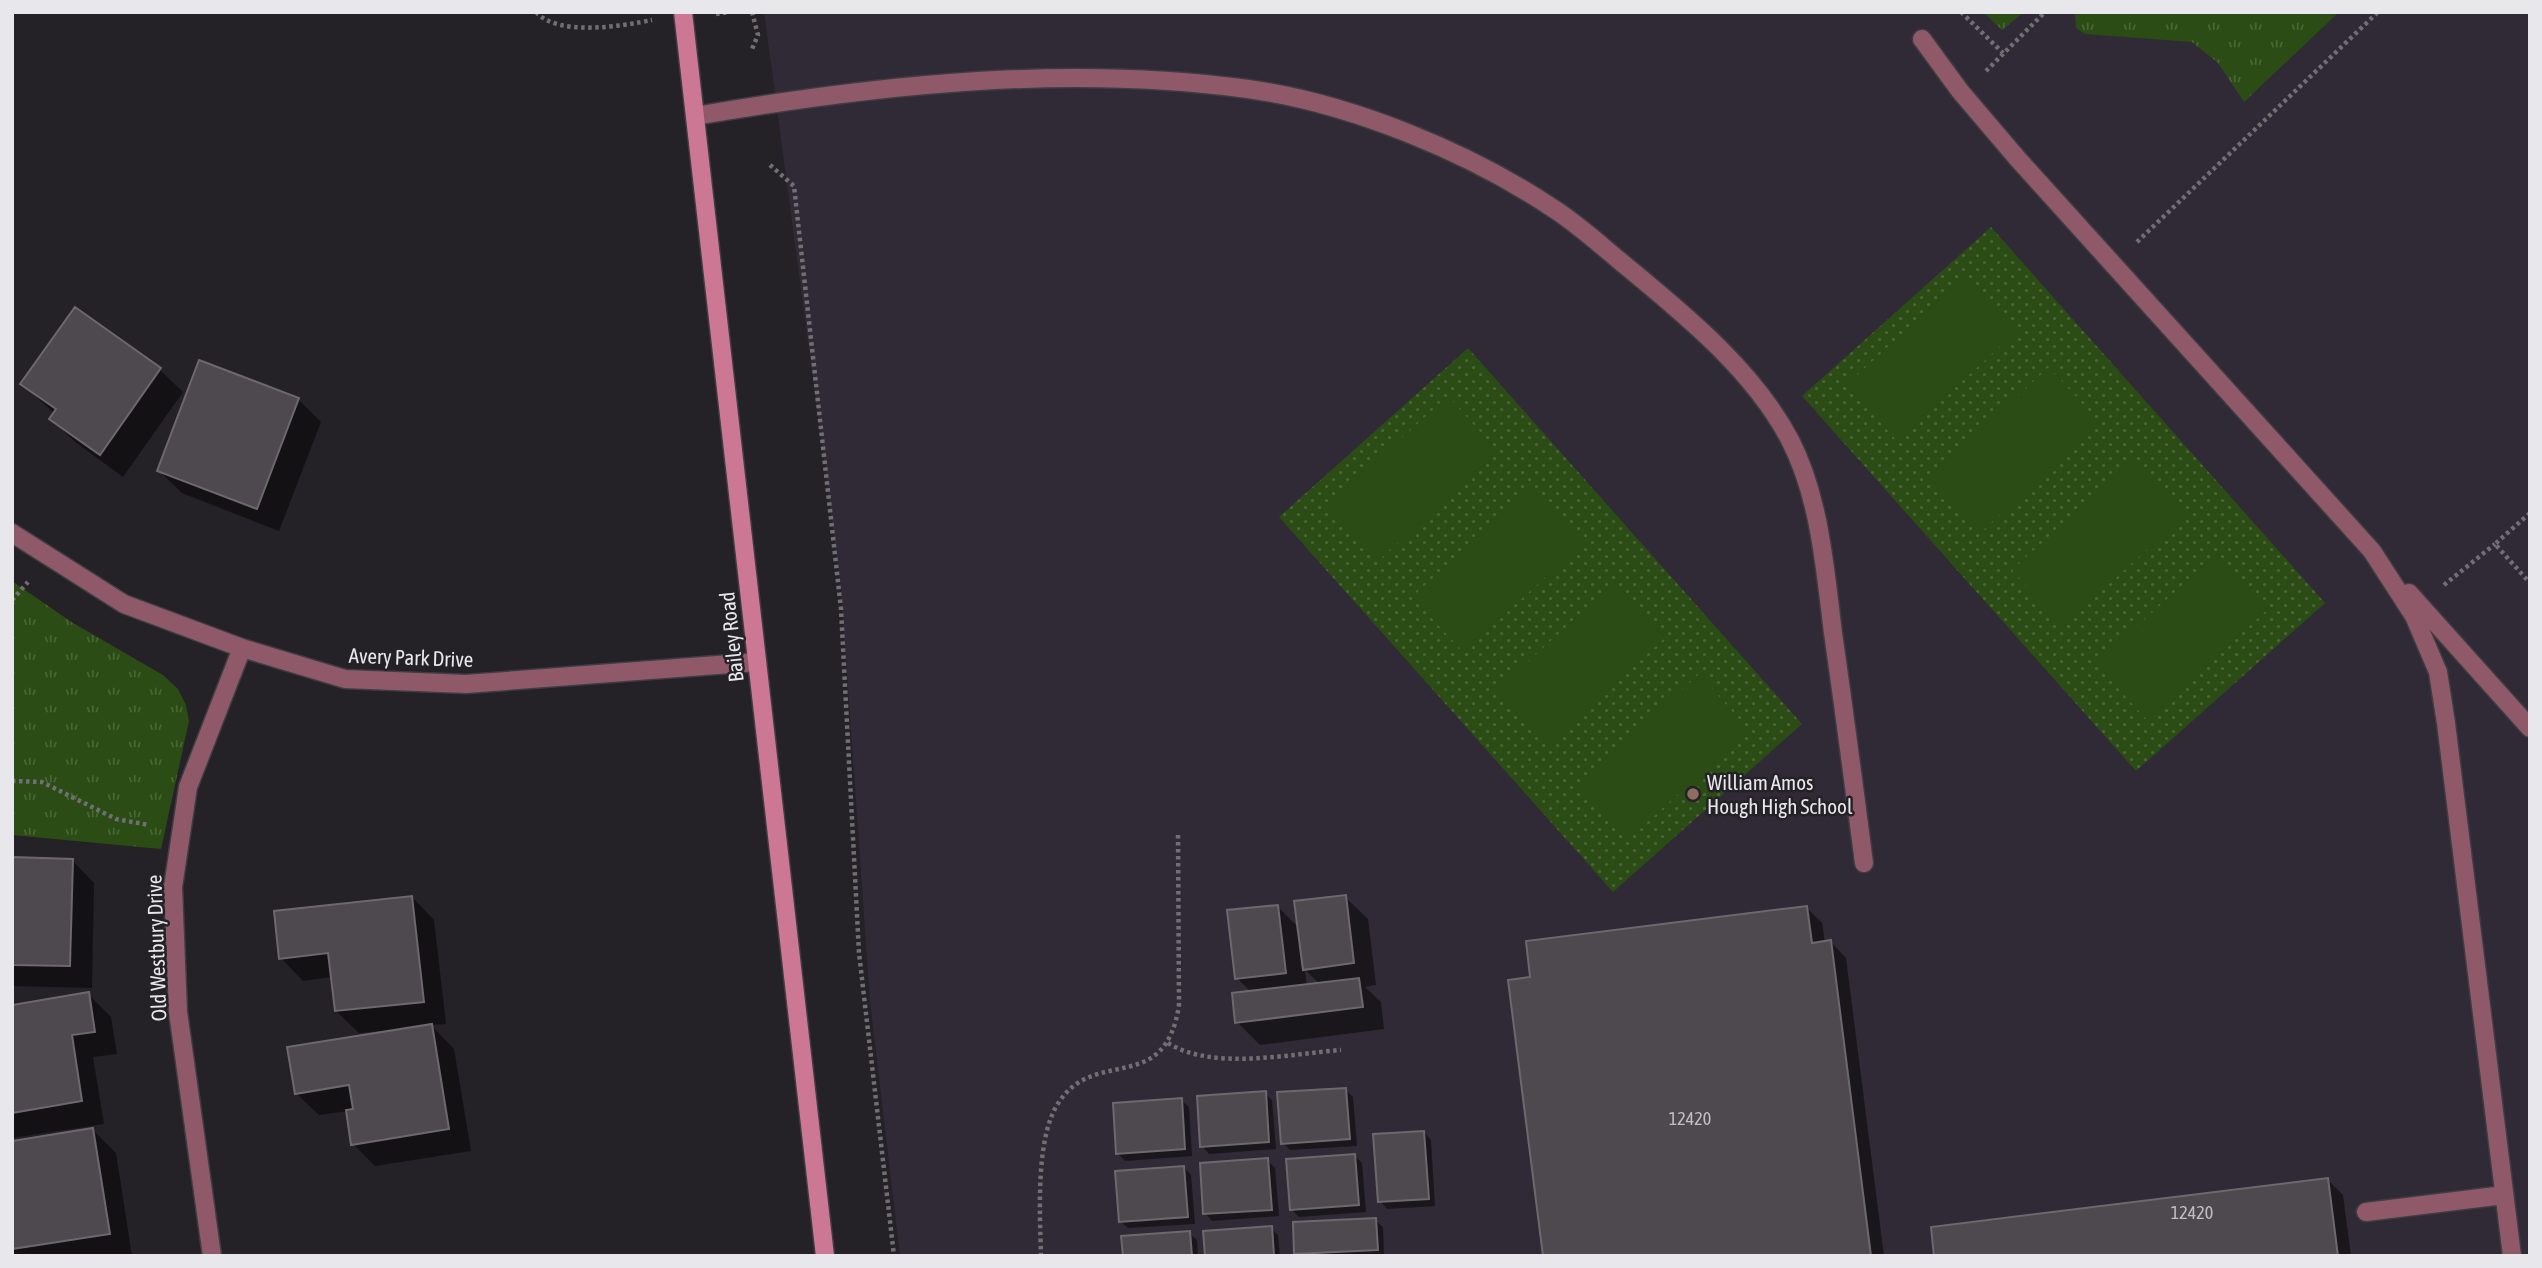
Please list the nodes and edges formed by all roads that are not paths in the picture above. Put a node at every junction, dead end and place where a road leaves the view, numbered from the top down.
1 (683, 12) edge
2 (1922, 39) dead end
3 (695, 116) junction
4 (12, 533) edge
5 (2372, 551) junction
6 (242, 648) junction
7 (757, 662) junction
8 (2530, 728) edge
9 (1864, 863) dead end
10 (2504, 1195) junction
11 (2366, 1212) dead end
12 (212, 1256) edge
13 (825, 1256) edge
14 (2512, 1256) edge

1 - 3 street, Bailey Road
2 - 5 street
3 - 7 street, Bailey Road
3 - 9 street
4 - 6 street, Avery Park Drive
5 - 8 street
5 - 10 street
6 - 7 street, Avery Park Drive
6 - 12 street, Old Westbury Drive
7 - 13 street, Bailey Road
10 - 11 street
10 - 14 street

